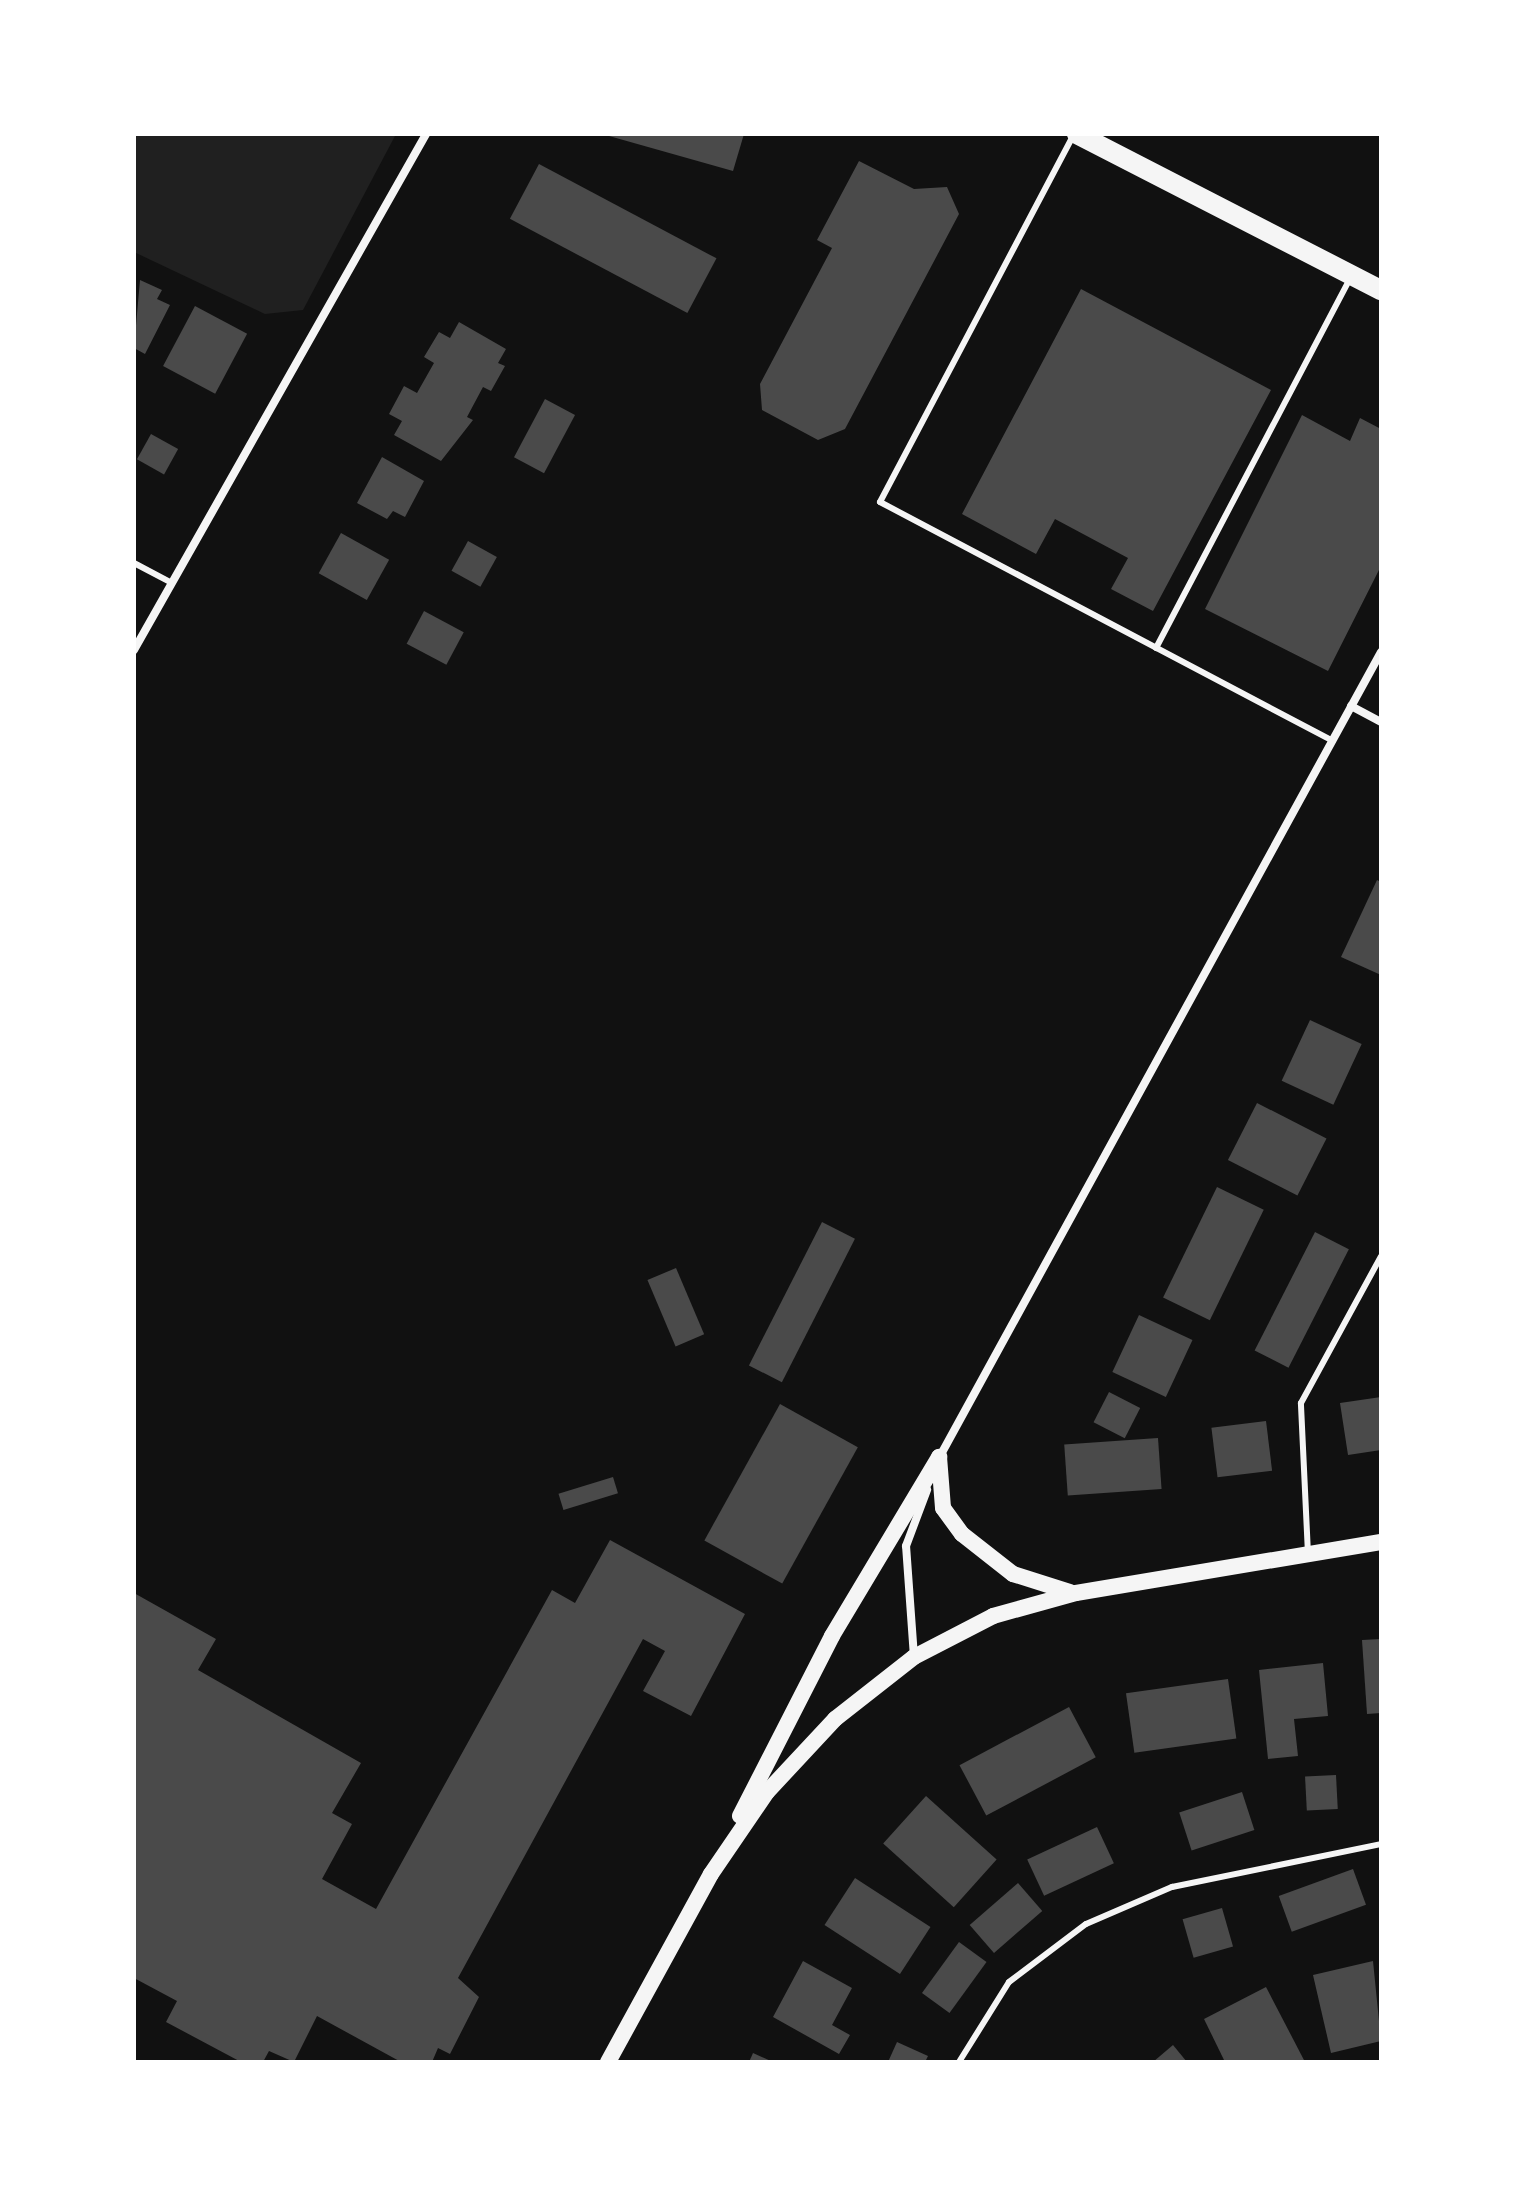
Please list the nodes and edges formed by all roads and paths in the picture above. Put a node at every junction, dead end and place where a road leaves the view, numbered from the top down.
1 (426, 134) edge
2 (1076, 134) edge
3 (1352, 275) junction
4 (1381, 290) edge
5 (134, 563) edge
6 (170, 582) junction
7 (1156, 648) junction
8 (134, 650) edge
9 (1381, 652) edge
10 (1351, 706) junction
11 (1381, 722) edge
12 (1333, 741) junction
13 (1381, 1256) edge
14 (939, 1457) junction
15 (1381, 1542) edge
16 (1308, 1554) junction
17 (1076, 1593) junction
18 (914, 1657) junction
19 (1381, 1844) edge
20 (711, 1874) junction
21 (608, 2062) edge
22 (959, 2062) edge

1 - 6 street
2 - 3 main road
2 - 7 lane
3 - 4 main road
3 - 7 lane
5 - 6 lane
6 - 8 street
7 - 12 lane
9 - 10 street
10 - 11 street
10 - 12 street
12 - 14 street
13 - 16 lane
14 - 17 main road
14 - 18 street
14 - 20 main road
15 - 16 main road
16 - 17 main road
17 - 18 main road
18 - 20 main road
19 - 22 lane
20 - 21 main road

